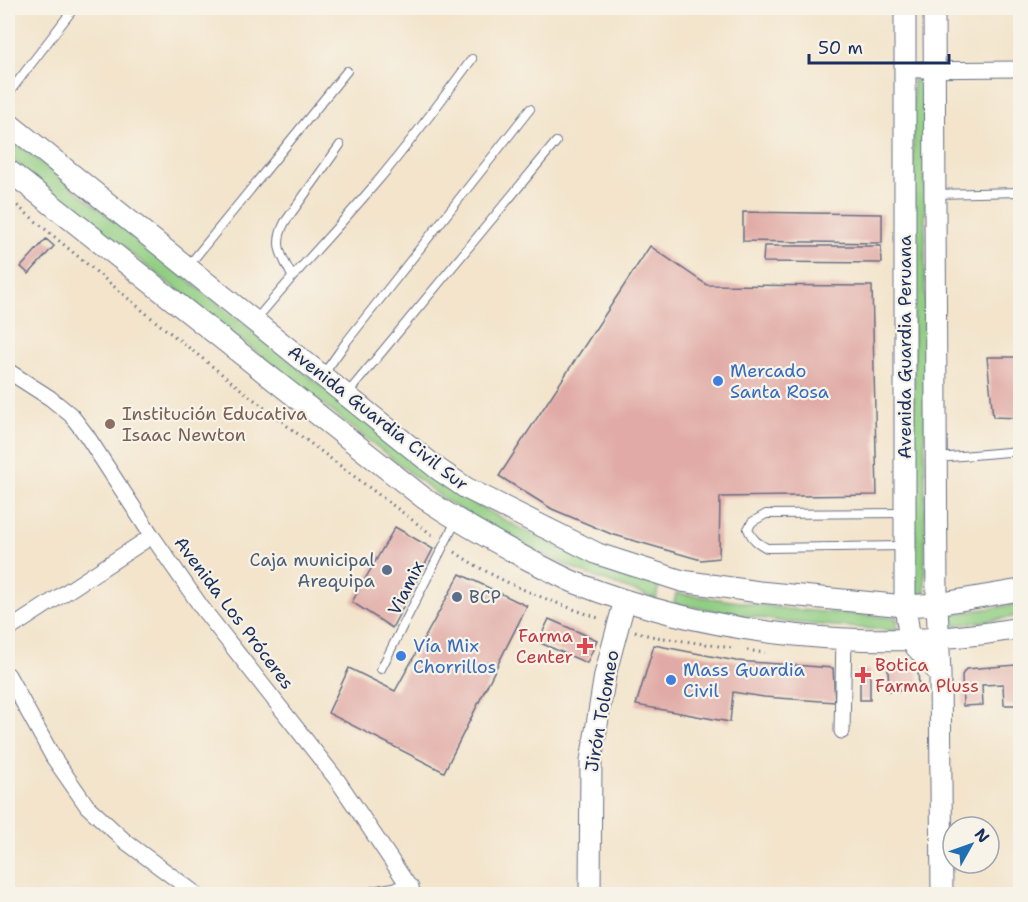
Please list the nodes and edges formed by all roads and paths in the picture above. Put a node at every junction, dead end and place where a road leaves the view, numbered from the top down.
1 (74, 8) edge
2 (905, 8) edge
3 (934, 8) edge
4 (472, 59) dead end
5 (1020, 69) edge
6 (905, 70) junction
7 (935, 70) junction
8 (347, 71) dead end
9 (8, 94) edge
10 (530, 109) dead end
11 (8, 123) edge
12 (556, 142) dead end
13 (340, 146) dead end
14 (8, 170) edge
15 (1020, 192) edge
16 (935, 194) junction
17 (187, 268) junction
18 (292, 276) junction
19 (254, 322) junction
20 (8, 371) edge
21 (322, 376) junction
22 (346, 395) junction
23 (1020, 451) edge
24 (936, 458) junction
25 (905, 513) junction
26 (457, 520) junction
27 (152, 536) junction
28 (905, 546) junction
29 (1020, 590) edge
30 (625, 600) junction
31 (937, 604) junction
32 (905, 606) junction
33 (1020, 628) edge
34 (8, 630) edge
35 (939, 637) junction
36 (844, 638) junction
37 (910, 640) junction
38 (381, 669) dead end
39 (940, 674) junction
40 (8, 675) edge
41 (842, 731) dead end
42 (412, 891) edge
43 (196, 894) edge
44 (374, 894) edge
45 (590, 894) edge
46 (942, 894) edge

1 - 9 lane
2 - 6 main road, Avenida Guardia Peruana
3 - 7 main road, Avenida Guardia Peruana
4 - 18 lane
5 - 7 street
6 - 7 street
6 - 25 main road, Avenida Guardia Peruana
7 - 16 main road, Avenida Guardia Peruana
8 - 17 lane
10 - 21 lane
11 - 17 main road, Avenida Guardia Civil Sur
12 - 22 lane
13 - 18 lane
14 - 26 main road, Avenida Guardia Civil Sur
15 - 16 lane
16 - 24 main road, Avenida Guardia Peruana
17 - 19 main road, Avenida Guardia Civil Sur
18 - 19 lane
19 - 21 main road, Avenida Guardia Civil Sur
20 - 27 street, Avenida Los Próceres
21 - 22 main road, Avenida Guardia Civil Sur
22 - 32 main road, Avenida Guardia Civil Sur
23 - 24 lane
24 - 31 main road, Avenida Guardia Peruana
25 - 28 main road, Avenida Guardia Peruana
25 - 28 lane
26 - 30 main road, Avenida Guardia Civil Sur
26 - 38 lane, Viamix
27 - 34 street
27 - 42 street, Avenida Los Próceres
28 - 32 main road, Avenida Guardia Peruana
29 - 31 main road, Avenida Guardia Civil Sur
30 - 36 main road, Avenida Guardia Civil Sur
30 - 45 main road, Jirón Tolomeo
31 - 32 main road, Avenida Guardia Civil Sur
31 - 35 main road, Avenida Guardia Peruana
32 - 37 main road, Avenida Guardia Peruana
33 - 35 main road, Avenida Guardia Civil Sur
35 - 37 main road, Avenida Guardia Civil Sur
35 - 39 main road, Avenida Guardia Peruana
36 - 37 main road, Avenida Guardia Civil Sur
36 - 41 street
37 - 39 main road
39 - 46 main road, Avenida Guardia Peruana
40 - 43 street
42 - 44 street

